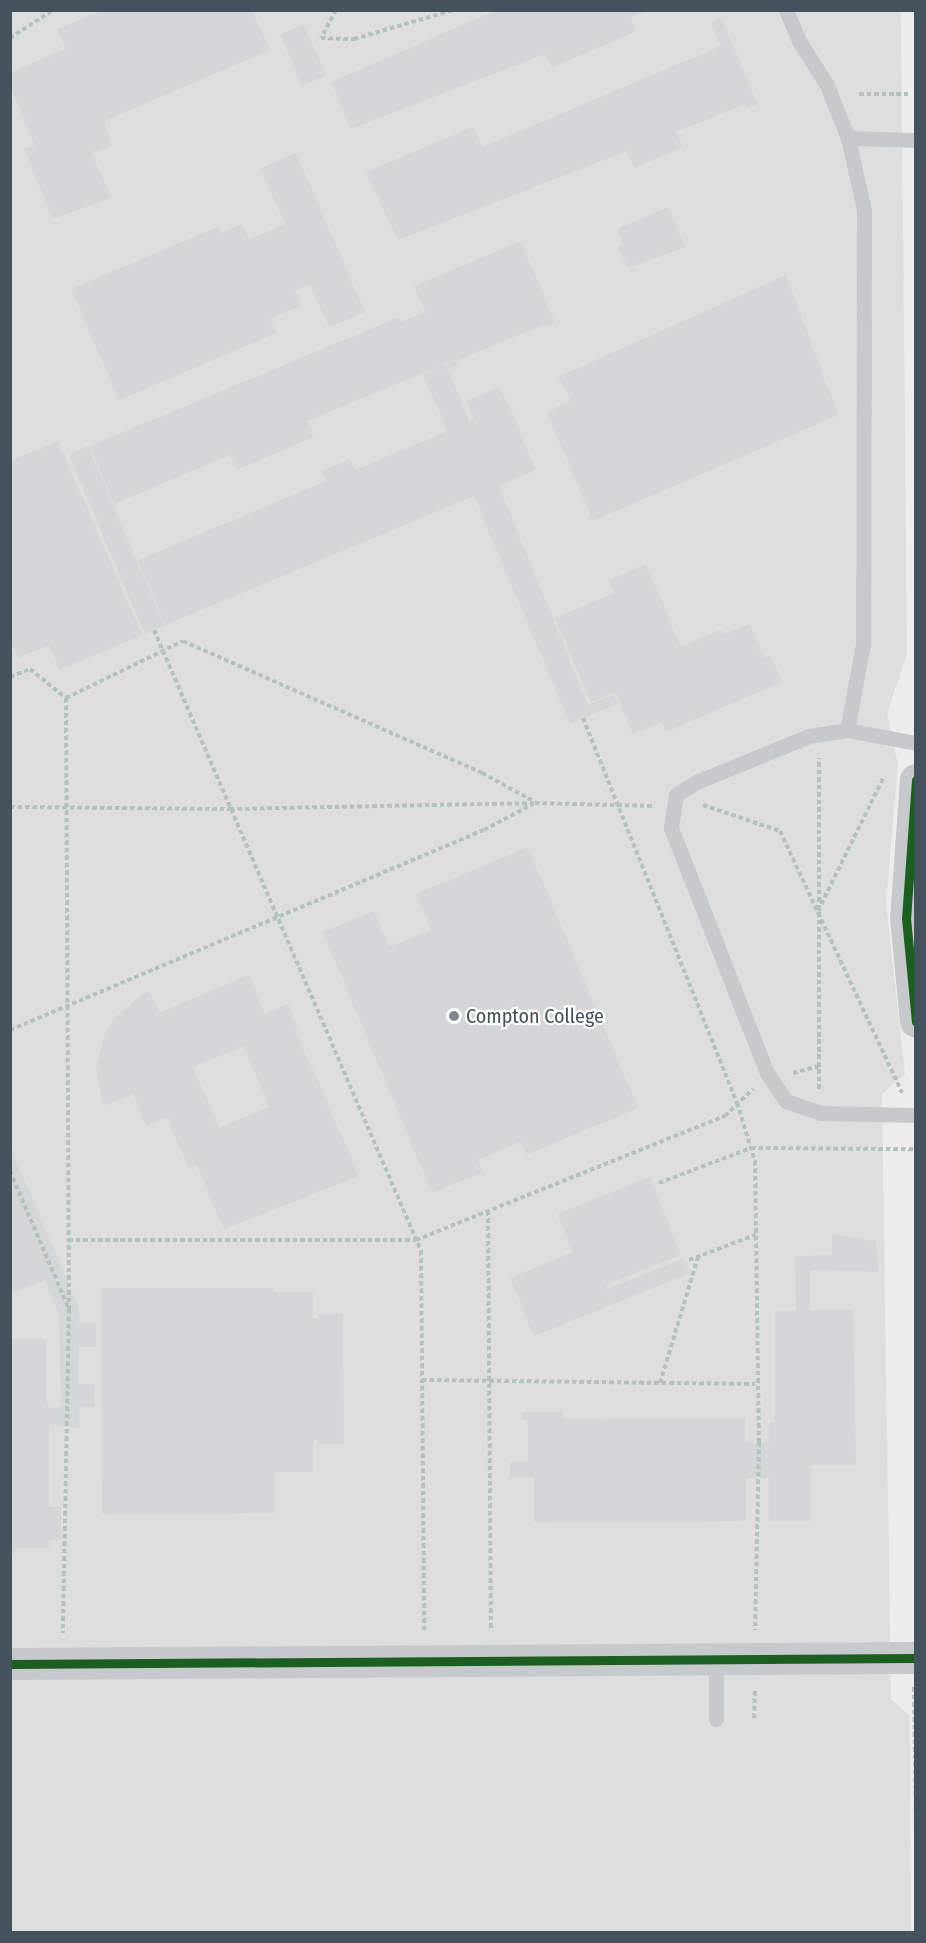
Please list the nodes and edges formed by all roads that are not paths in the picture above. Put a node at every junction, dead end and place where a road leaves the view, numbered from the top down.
1 (786, 10) edge
2 (848, 138) junction
3 (915, 140) edge
4 (847, 730) junction
5 (915, 743) edge
6 (902, 772) edge
7 (915, 1022) edge
8 (915, 1115) edge
9 (716, 1660) junction
10 (10, 1664) edge
11 (915, 1671) edge
12 (716, 1719) dead end

1 - 2 lane
2 - 3 lane
2 - 4 lane
4 - 5 lane
4 - 8 lane
6 - 7 street
9 - 10 street
9 - 11 street
9 - 12 lane

